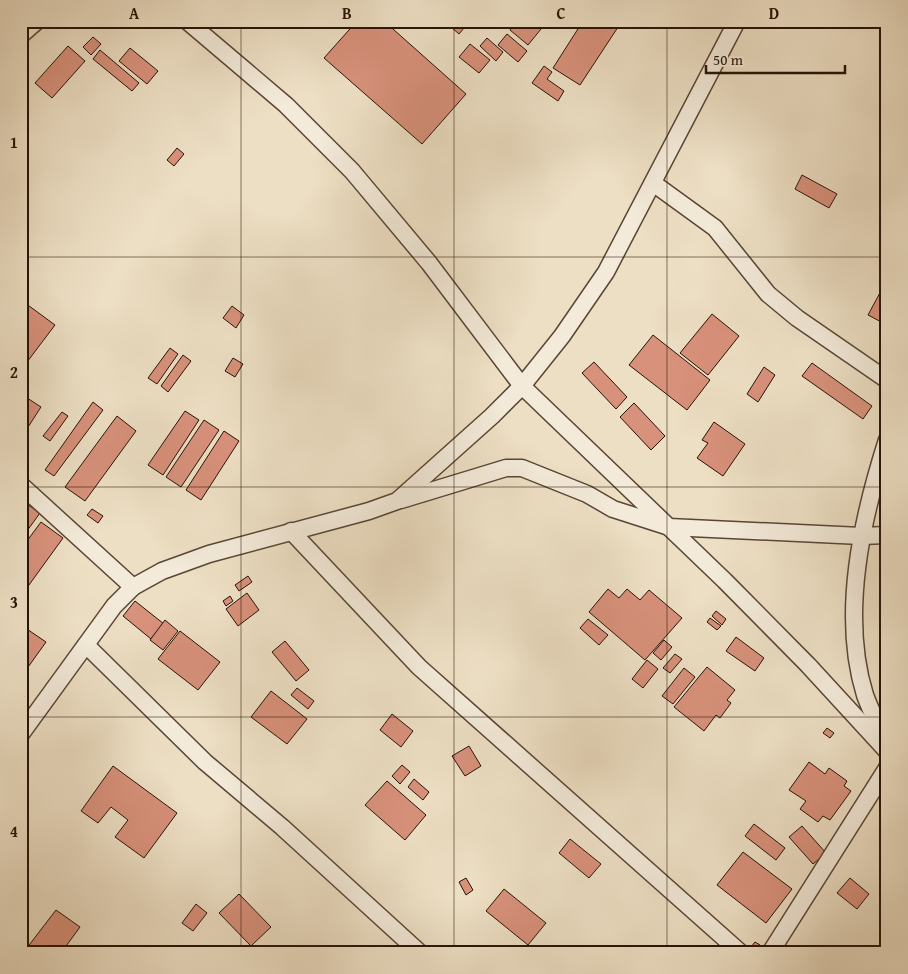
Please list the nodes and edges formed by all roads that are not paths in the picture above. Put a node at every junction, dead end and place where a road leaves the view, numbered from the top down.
1 (36, 21) edge
2 (187, 21) edge
3 (737, 21) edge
4 (205, 28) edge
5 (21, 35) edge
6 (653, 183) junction
7 (887, 380) edge
8 (522, 386) junction
9 (887, 440) edge
10 (21, 485) edge
11 (397, 501) junction
12 (669, 528) junction
13 (291, 532) junction
14 (887, 535) edge
15 (861, 536) junction
16 (133, 587) junction
17 (86, 645) junction
18 (21, 734) edge
19 (887, 744) edge
20 (887, 751) edge
21 (887, 768) edge
22 (420, 953) edge
23 (741, 953) edge
24 (770, 953) edge

1 - 5 street
2 - 4 street
3 - 6 street
4 - 8 street
6 - 7 street
6 - 8 street
8 - 11 street
8 - 12 street
9 - 15 street
10 - 16 street
11 - 12 street
11 - 13 street
12 - 15 street
12 - 20 street
13 - 16 street
13 - 23 street
14 - 15 street
15 - 19 street
16 - 17 street
17 - 18 street
17 - 22 street
21 - 24 street

